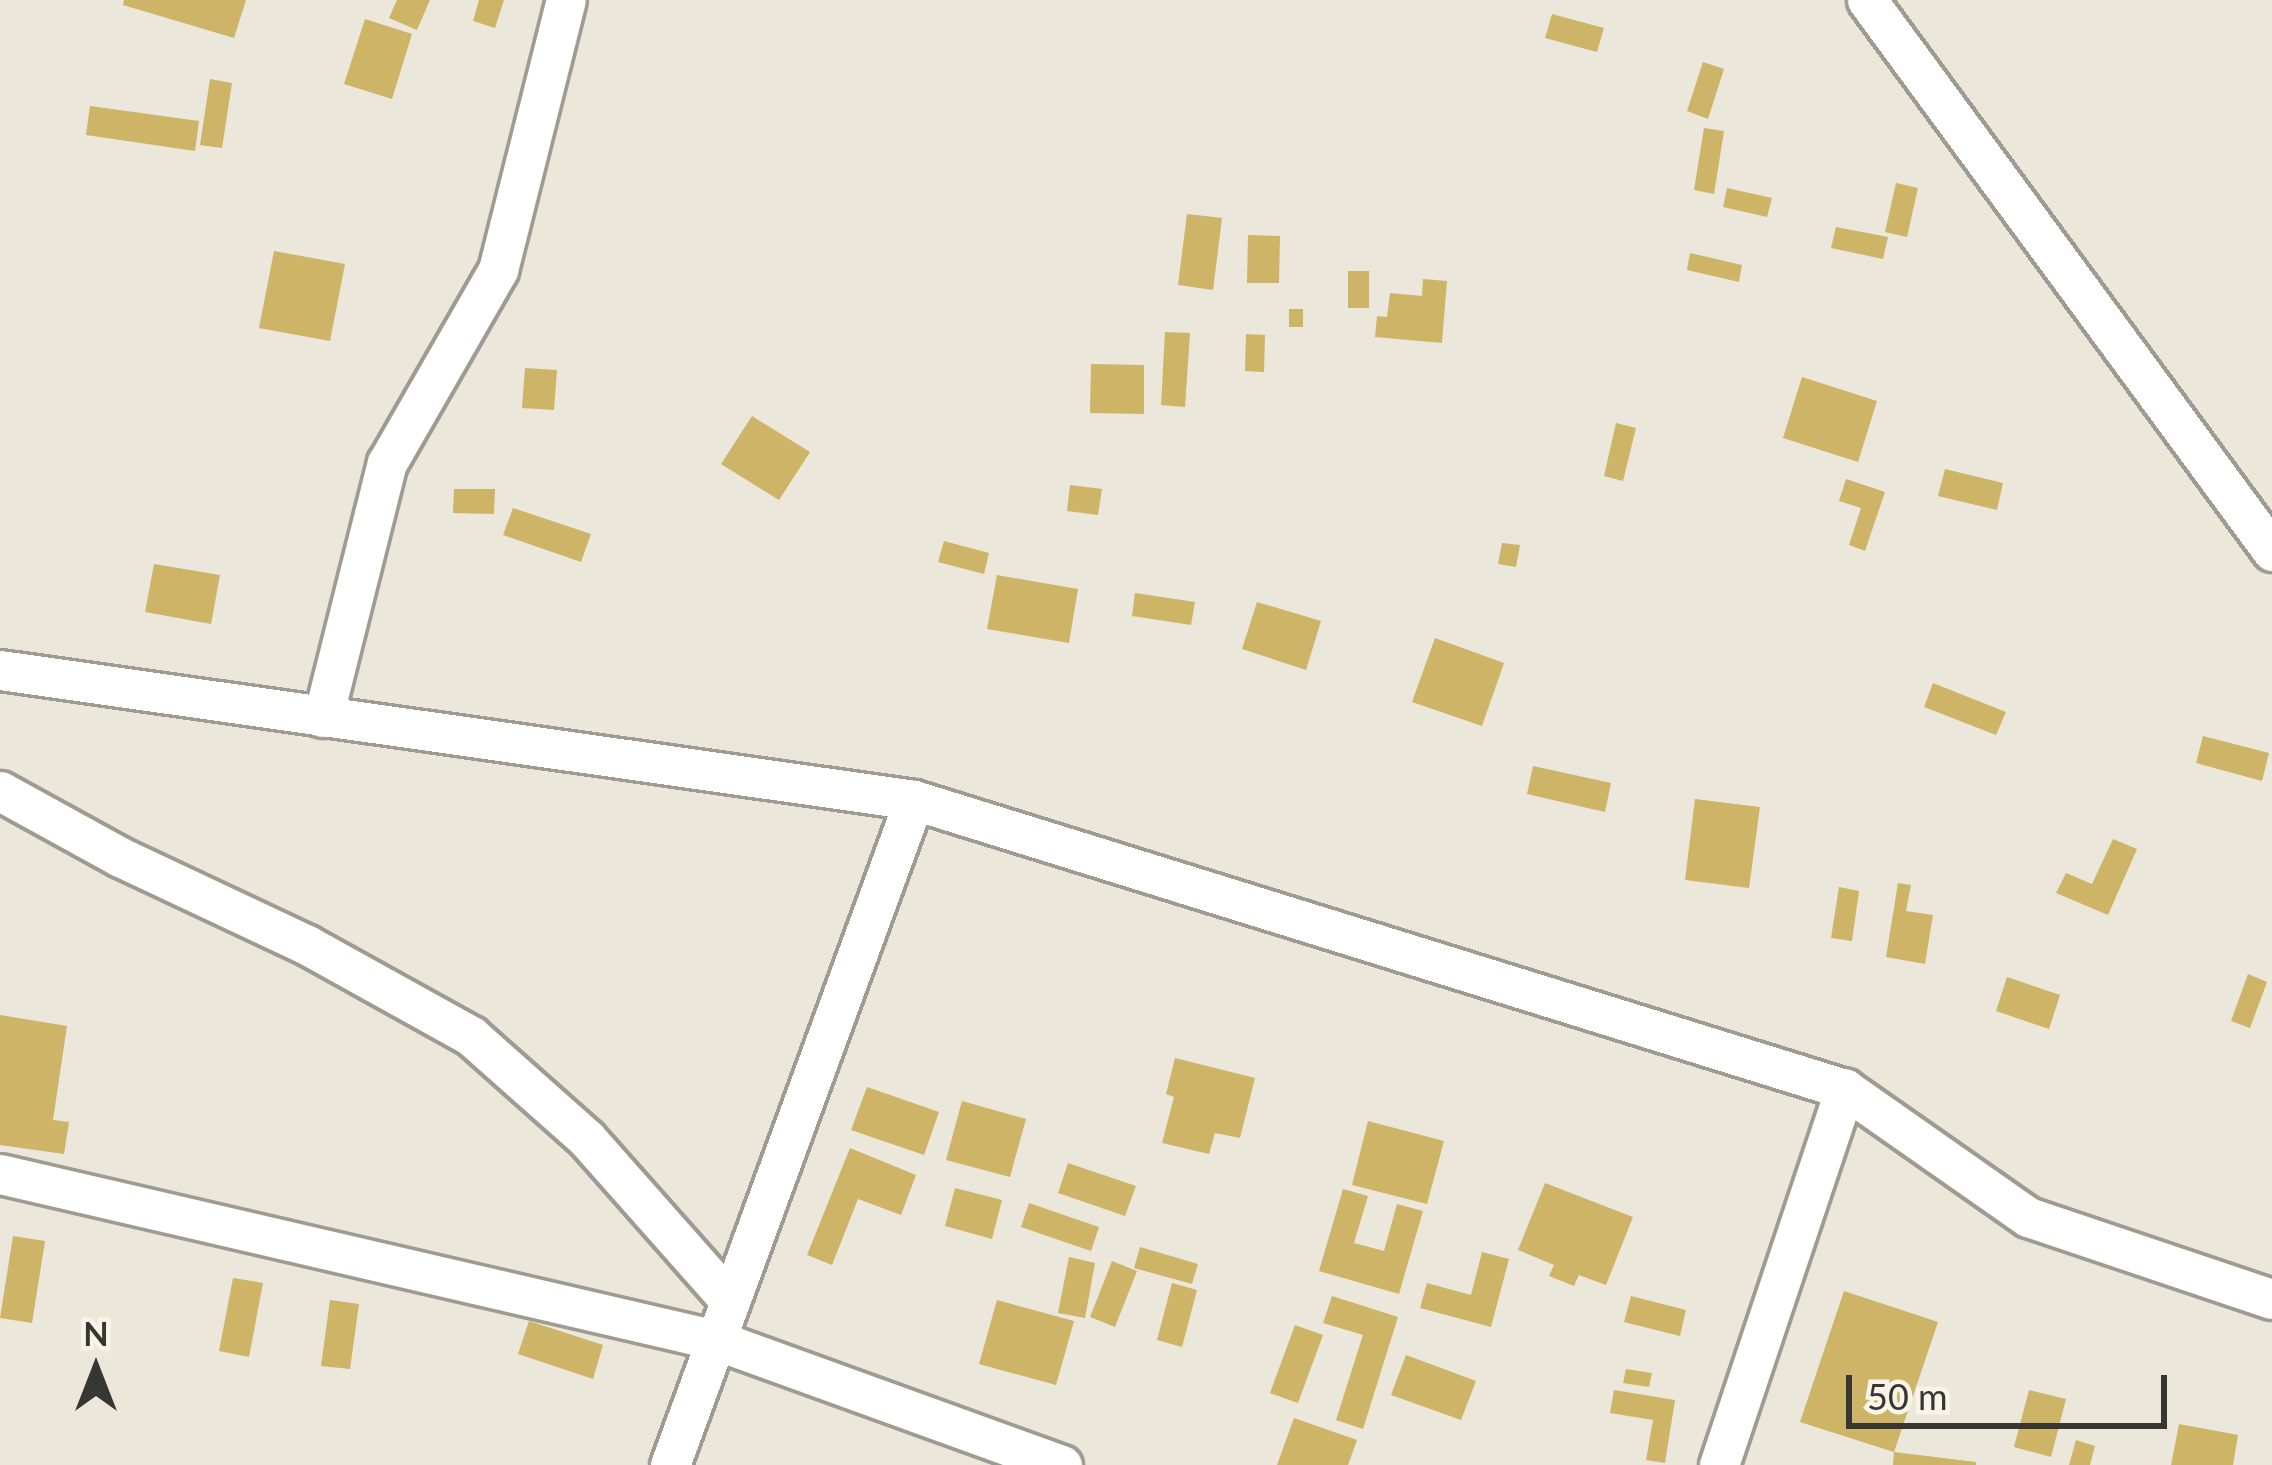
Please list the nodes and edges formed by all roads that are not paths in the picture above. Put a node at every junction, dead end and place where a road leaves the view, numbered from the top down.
1 (566, 0) edge
2 (1867, 0) edge
3 (2272, 551) edge
4 (0, 670) edge
5 (323, 717) junction
6 (0, 791) edge
7 (914, 800) junction
8 (1844, 1089) junction
9 (0, 1174) edge
10 (2272, 1299) edge
11 (730, 1301) junction
12 (716, 1340) junction
13 (670, 1465) edge
14 (1062, 1465) edge
15 (1720, 1465) edge

1 - 5 street
2 - 3 street
4 - 5 street
5 - 7 street
6 - 11 street
7 - 8 street
7 - 11 street
8 - 10 street
8 - 15 street
9 - 12 street
11 - 12 street
12 - 13 street
12 - 14 street

